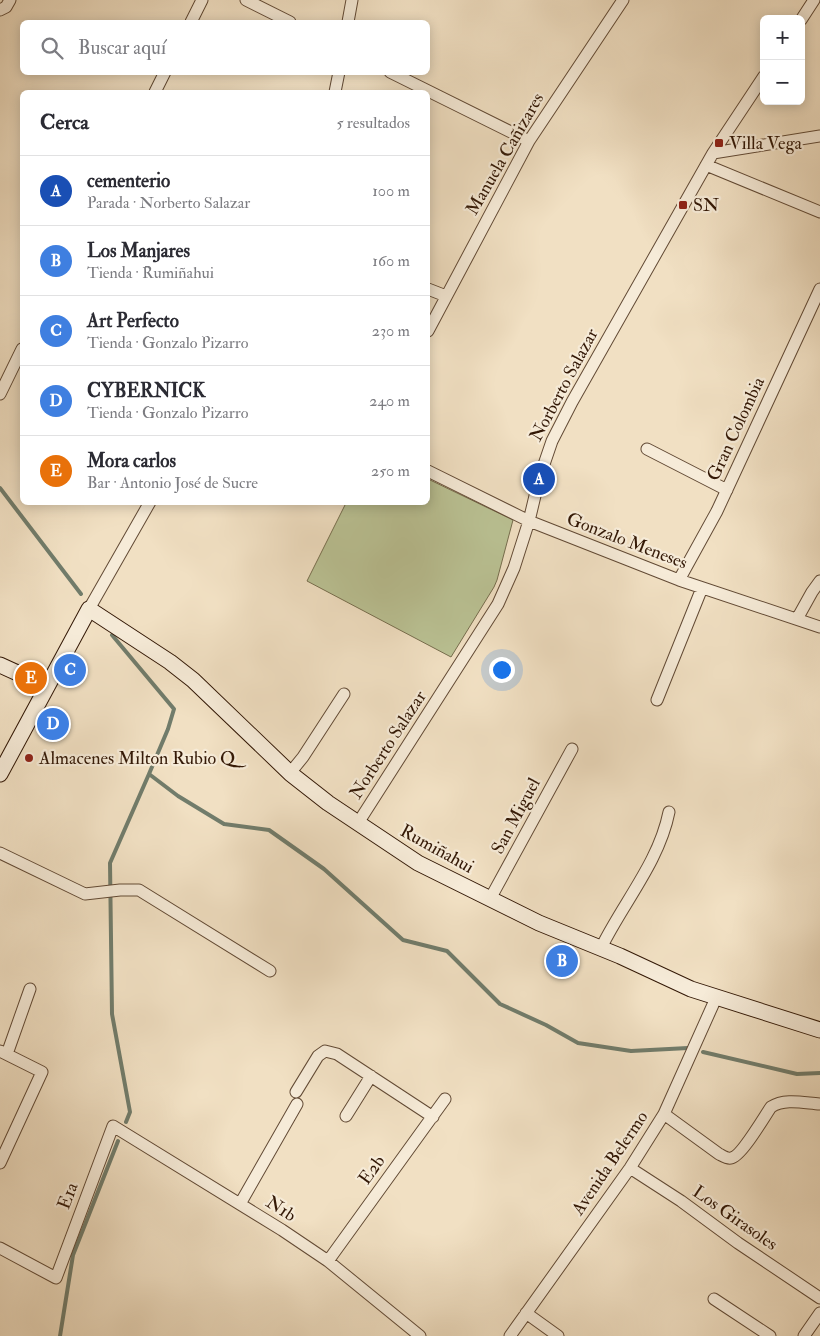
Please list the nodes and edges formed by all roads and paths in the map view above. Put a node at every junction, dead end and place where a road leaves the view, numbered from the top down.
1 (10, 0) edge
2 (202, 0) edge
3 (352, 0) edge
4 (623, 0) edge
5 (814, 0) edge
6 (252, 2) edge
7 (0, 10) edge
8 (804, 15) edge
9 (192, 20) edge
10 (286, 20) edge
11 (348, 20) edge
12 (164, 75) edge
13 (338, 75) edge
14 (396, 75) edge
15 (760, 82) edge
16 (156, 90) edge
17 (335, 90) edge
18 (426, 90) edge
19 (430, 92) edge
20 (820, 136) edge
21 (529, 141) junction
22 (713, 153) junction
23 (706, 164) junction
24 (820, 212) edge
25 (820, 289) edge
26 (430, 290) edge
27 (446, 296) junction
28 (430, 327) edge
29 (20, 353) edge
30 (0, 394) edge
31 (647, 450) dead end
32 (430, 472) edge
33 (726, 490) junction
34 (148, 505) edge
35 (529, 521) junction
36 (679, 580) junction
37 (820, 581) edge
38 (702, 588) junction
39 (88, 609) junction
40 (797, 619) junction
41 (820, 627) edge
42 (0, 665) edge
43 (46, 686) junction
44 (344, 694) dead end
45 (657, 700) dead end
46 (572, 749) dead end
47 (290, 772) junction
48 (0, 774) edge
49 (670, 812) dead end
50 (358, 823) junction
51 (0, 853) edge
52 (490, 899) junction
53 (601, 948) junction
54 (270, 971) dead end
55 (30, 989) dead end
56 (716, 998) junction
57 (820, 1030) edge
58 (3, 1052) edge
59 (371, 1076) junction
60 (445, 1099) dead end
61 (820, 1104) edge
62 (664, 1114) junction
63 (346, 1116) dead end
64 (433, 1117) junction
65 (114, 1126) joint
66 (0, 1163) edge
67 (630, 1168) junction
68 (240, 1204) junction
69 (0, 1248) edge
70 (328, 1261) junction
71 (820, 1298) edge
72 (714, 1299) dead end
73 (526, 1313) junction
74 (820, 1313) edge
75 (420, 1336) edge
76 (510, 1336) edge
77 (558, 1336) edge
78 (770, 1336) edge
79 (804, 1336) edge

1 - 7 street
2 - 9 street
3 - 11 street
4 - 21 street, Manuela Cañizares
5 - 8 street
6 - 10 street
12 - 16 street
13 - 17 street
14 - 18 street
15 - 22 street, Norberto Salazar
19 - 21 street
20 - 22 street
21 - 27 street, Manuela Cañizares
22 - 23 street, Norberto Salazar
23 - 24 street
23 - 35 street, Norberto Salazar
25 - 33 street, Gran Colombia
26 - 27 street
27 - 28 street, Manuela Cañizares
29 - 30 street
31 - 33 street
32 - 35 street, Gonzalo Meneses
33 - 36 street, Gran Colombia
34 - 39 street
35 - 36 street, Gonzalo Meneses
35 - 50 street, Norberto Salazar
36 - 38 street, Gonzalo Meneses
37 - 40 street
38 - 40 street, Gonzalo Meneses
38 - 45 street
39 - 43 street
39 - 47 street, Rumiñahui
40 - 41 street, Gonzalo Meneses
42 - 43 street
43 - 48 street
44 - 47 street
46 - 52 street, San Miguel
47 - 50 street, Rumiñahui
49 - 53 street
50 - 52 street, Rumiñahui
51 - 54 street
52 - 53 street, Rumiñahui
53 - 56 street, Rumiñahui
55 - 58 street
56 - 57 street, Rumiñahui
56 - 62 street, Avenida Belermo
58 - 66 street
59 - 63 street
59 - 64 street
59 - 68 street
60 - 64 street, E2b
61 - 62 street
62 - 67 street, Avenida Belermo
64 - 70 street, E2b
65 - 68 street, N1b
65 - 69 street, E1a
67 - 71 street, Los Girasoles
67 - 73 street, Avenida Belermo
68 - 70 street, N1b
70 - 75 street, N1b
72 - 78 street
73 - 76 street, Avenida Belermo
73 - 77 street
74 - 79 street

